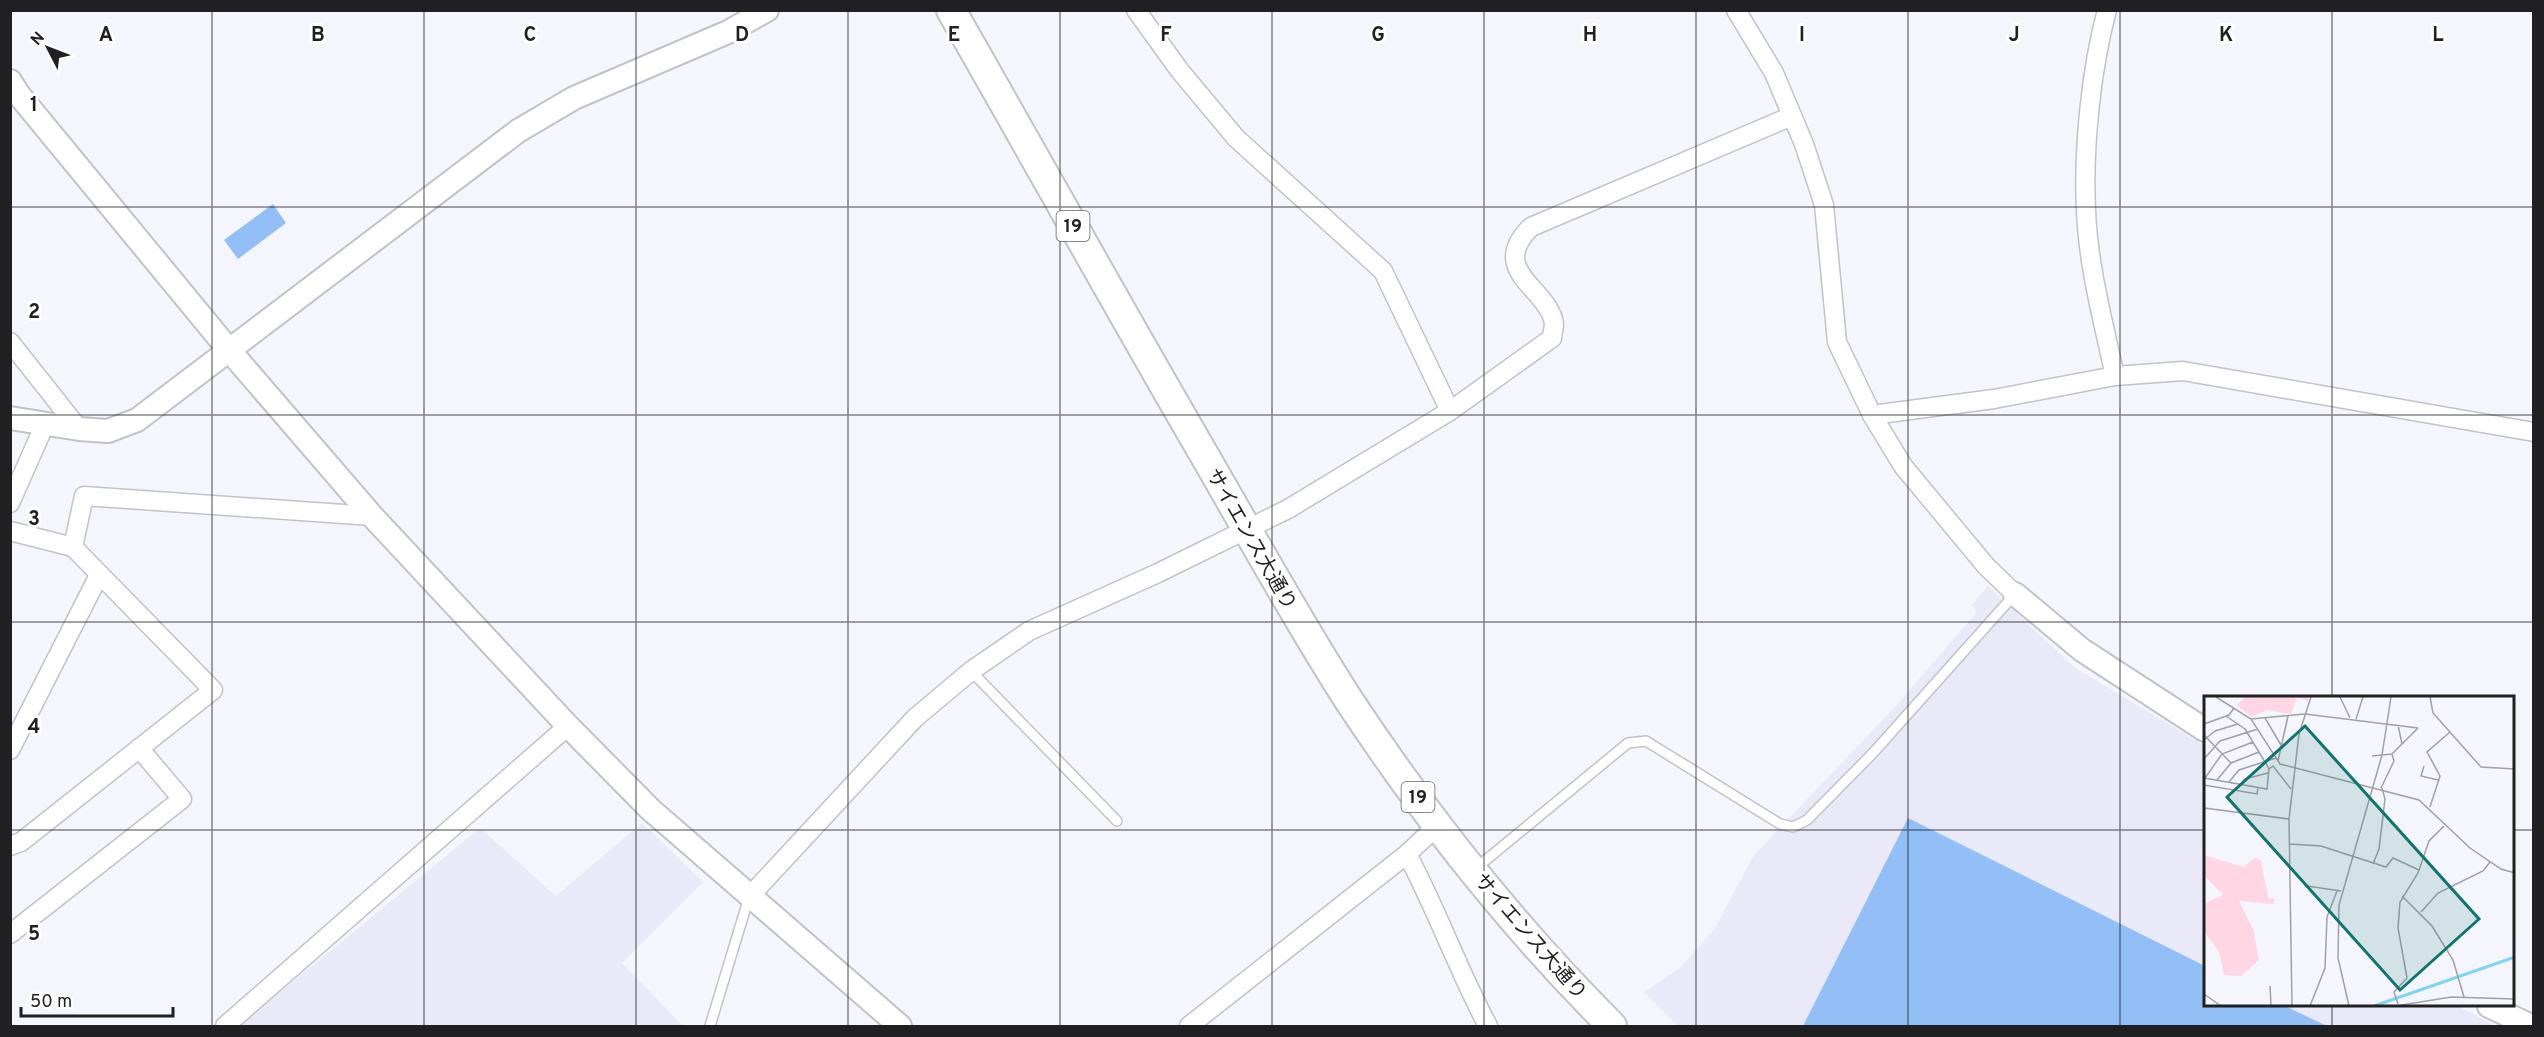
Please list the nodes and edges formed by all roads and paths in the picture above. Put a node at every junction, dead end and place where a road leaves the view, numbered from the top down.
1 (767, 10) edge
2 (951, 10) edge
3 (1136, 10) edge
4 (1736, 10) edge
5 (2107, 10) edge
6 (10, 81) edge
7 (1792, 116) junction
8 (10, 342) edge
9 (229, 350) junction
10 (2115, 376) junction
11 (1450, 411) junction
12 (1872, 415) junction
13 (10, 418) edge
14 (45, 424) junction
15 (79, 429) junction
16 (2534, 432) edge
17 (10, 503) edge
18 (372, 516) junction
19 (1247, 530) junction
20 (10, 531) edge
21 (73, 547) junction
22 (99, 576) junction
23 (2015, 594) junction
24 (971, 671) junction
25 (568, 726) junction
26 (2204, 729) edge
27 (139, 748) junction
28 (10, 750) edge
29 (1117, 821) dead end
30 (1438, 825) junction
31 (10, 846) edge
32 (1407, 854) junction
33 (1474, 870) junction
34 (749, 897) junction
35 (10, 934) edge
36 (2493, 1007) edge
37 (225, 1026) edge
38 (710, 1026) edge
39 (900, 1026) edge
40 (1189, 1026) edge
41 (1488, 1026) edge
42 (1612, 1026) edge
43 (2531, 1026) edge

1 - 9 street
2 - 19 main road, サイエンス大通り / 19
3 - 11 street
4 - 7 street
5 - 10 street
6 - 9 street
7 - 11 street
7 - 12 street
8 - 15 street
9 - 15 street
9 - 18 street
10 - 12 street
10 - 16 street
11 - 19 street
12 - 23 street
13 - 14 street
14 - 15 street
14 - 17 street
18 - 21 street
18 - 25 street
19 - 24 street
19 - 30 main road, サイエンス大通り / 19
20 - 21 street
21 - 22 street
22 - 27 street
22 - 28 street
23 - 26 street
23 - 33 lane
24 - 29 lane
24 - 34 street
25 - 34 street
25 - 37 street
27 - 31 street
27 - 35 street
30 - 32 street
30 - 33 main road, サイエンス大通り / 19
32 - 40 street
32 - 41 street
33 - 42 main road, サイエンス大通り / 19
34 - 38 lane
34 - 39 street
36 - 43 street

